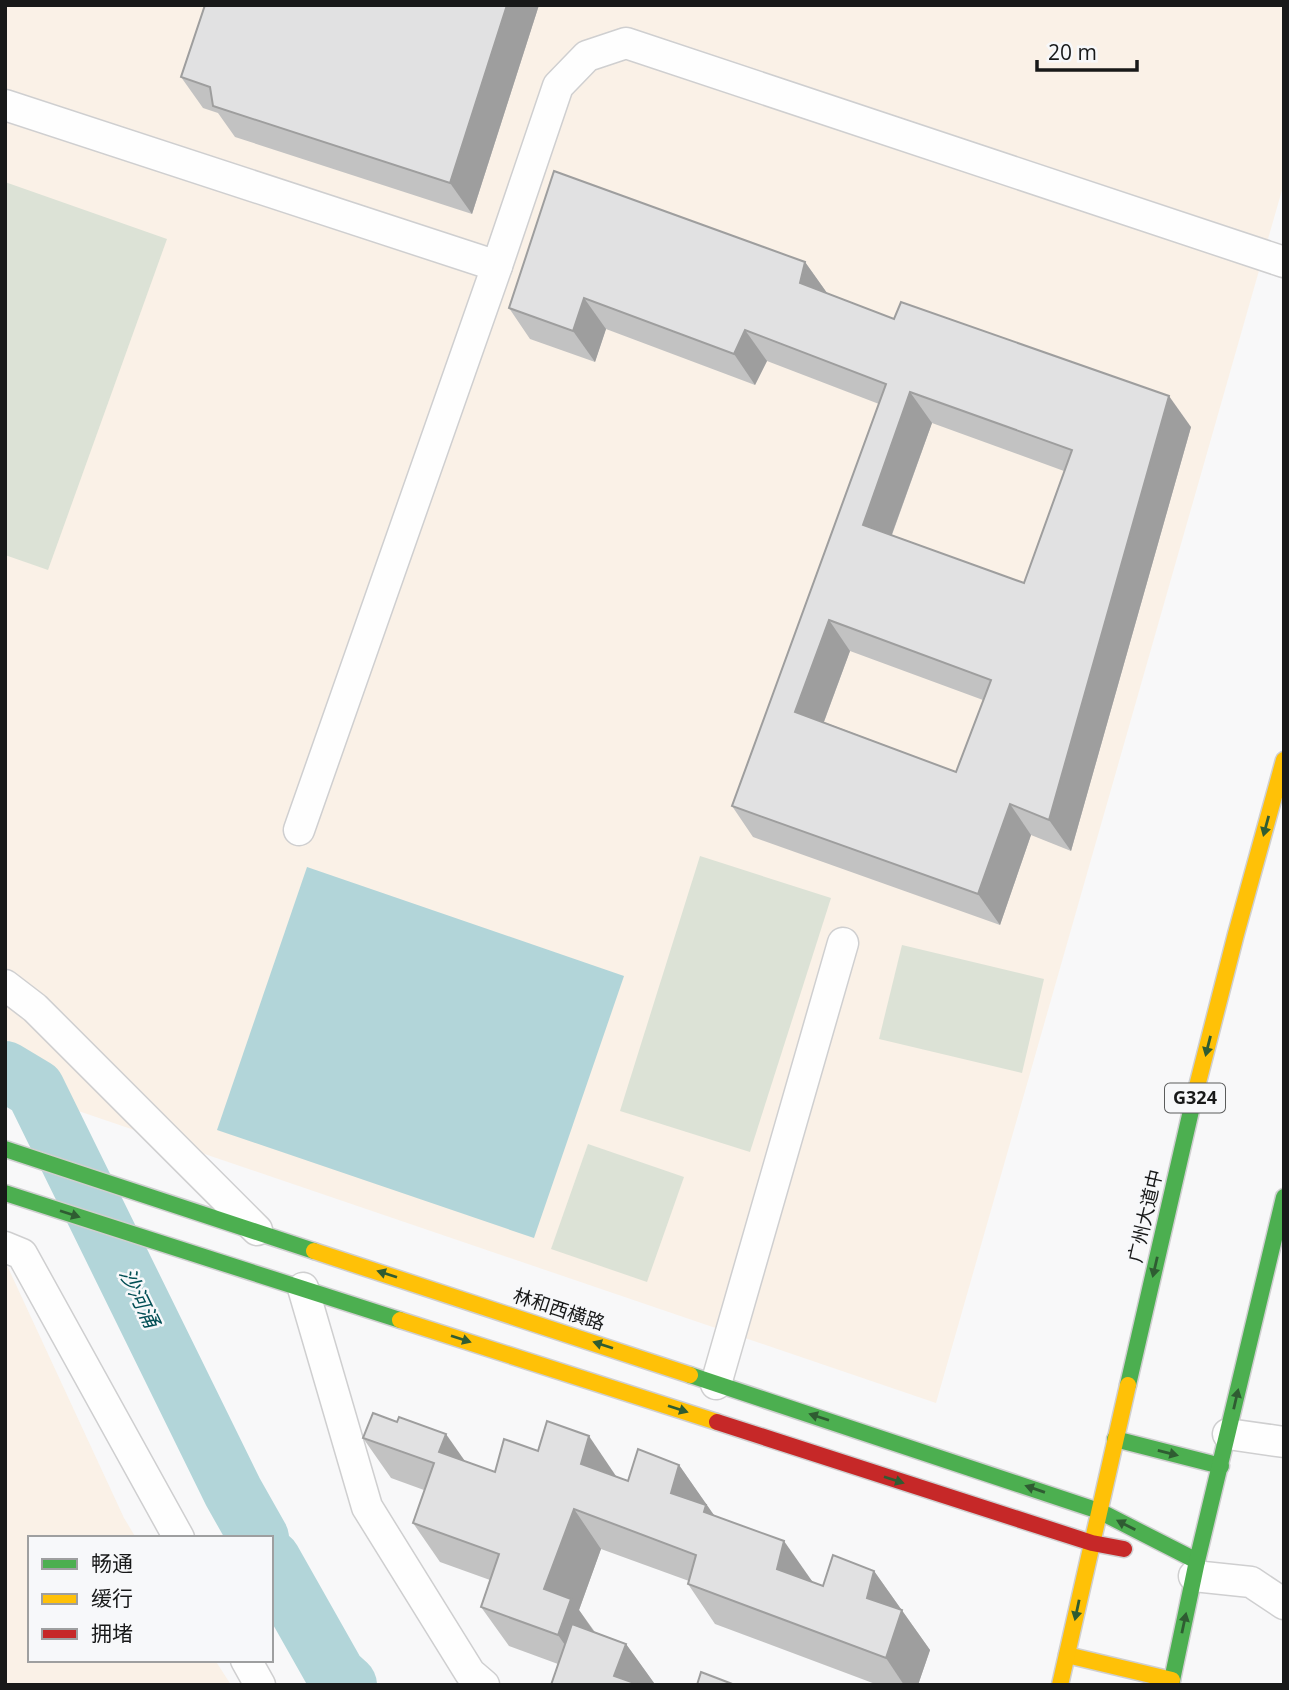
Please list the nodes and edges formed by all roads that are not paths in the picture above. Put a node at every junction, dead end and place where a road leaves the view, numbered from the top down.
1 (5, 105) edge
2 (1284, 262) edge
3 (497, 266) junction
4 (1284, 760) edge
5 (299, 830) dead end
6 (842, 943) dead end
7 (5, 985) edge
8 (5, 1149) edge
9 (5, 1193) edge
10 (1284, 1197) edge
11 (257, 1231) junction
12 (5, 1247) edge
13 (303, 1288) junction
14 (716, 1384) junction
15 (1228, 1434) junction
16 (1115, 1439) junction
17 (1284, 1442) edge
18 (1221, 1466) junction
19 (1099, 1511) junction
20 (178, 1536) edge
21 (1092, 1543) junction
22 (1196, 1569) junction
23 (1251, 1582) junction
24 (1284, 1587) edge
25 (1284, 1605) edge
26 (1067, 1655) junction
27 (247, 1662) edge
28 (1172, 1682) edge
29 (260, 1685) edge
30 (484, 1685) edge
31 (1060, 1685) edge

1 - 3 street
2 - 3 street
3 - 5 street
4 -> 16 main road, 广州大道中 / G324
6 - 14 street
7 - 11 street
8 - 11 main road, 林和西横路
9 -> 13 main road
15 -> 10 main road
14 -> 11 main road, 林和西横路
12 - 20 street
13 -> 21 main road
13 - 30 street
19 -> 14 main road, 林和西横路
15 - 17 street
15 - 18 main road
16 -> 18 main road
16 - 19 main road, 广州大道中 / G324
18 - 22 main road
19 - 21 main road, 广州大道中 / G324
22 -> 19 main road, 林和西横路
21 - 22 main road
21 -> 26 main road, 广州大道中 / G324
22 - 23 street
28 -> 22 main road
23 - 24 street
23 - 25 street
26 - 28 main road
26 - 31 main road, 广州大道中 / G324
27 - 29 street

